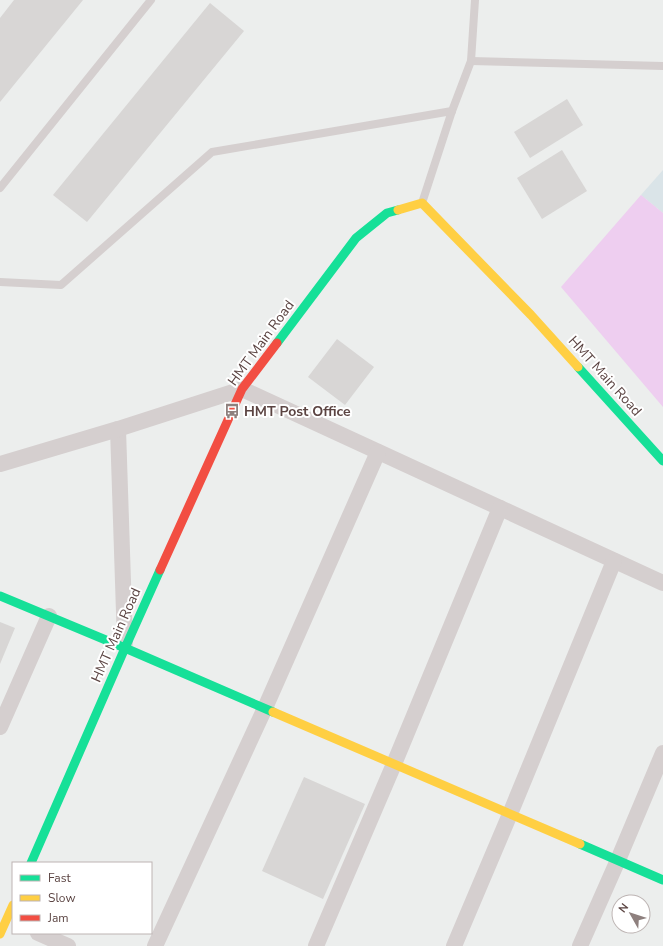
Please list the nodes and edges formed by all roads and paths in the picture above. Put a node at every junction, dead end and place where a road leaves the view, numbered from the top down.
1 (151, 0) edge
2 (475, 0) edge
3 (471, 61) junction
4 (663, 66) edge
5 (452, 111) junction
6 (0, 188) edge
7 (422, 203) junction
8 (0, 282) edge
9 (242, 389) junction
10 (118, 429) junction
11 (657, 439) dead end
12 (645, 442) junction
13 (378, 452) junction
14 (663, 461) edge
15 (0, 464) edge
16 (500, 508) junction
17 (614, 561) junction
18 (663, 583) edge
19 (0, 596) edge
20 (49, 616) junction
21 (125, 648) junction
22 (265, 708) junction
23 (0, 727) edge
24 (663, 753) edge
25 (394, 764) junction
26 (510, 814) junction
27 (618, 860) junction
28 (31, 862) edge
29 (663, 880) edge
30 (8, 916) edge
31 (0, 934) edge
32 (40, 934) edge
33 (68, 946) edge
34 (155, 946) edge
35 (316, 946) edge
36 (454, 946) edge
37 (580, 946) edge

1 - 6 lane
2 - 3 lane
3 - 4 lane
3 - 5 lane
5 - 7 lane
5 - 8 lane
7 - 9 street, HMT Main Road
7 - 12 street, HMT Main Road
9 - 10 street
9 - 13 street
9 - 21 street, HMT Main Road
10 - 15 street
10 - 21 street
11 - 12 street
12 - 14 street, HMT Main Road
13 - 16 street
13 - 22 street
16 - 17 street
16 - 25 street
17 - 18 street
17 - 26 street
19 - 20 street
20 - 21 street
20 - 23 street
21 - 22 street
21 - 28 street, HMT Main Road
22 - 25 street
22 - 34 street
24 - 27 street
25 - 26 street
25 - 35 street
26 - 27 street
26 - 36 street
27 - 29 street
27 - 37 street
30 - 31 street
32 - 33 street

